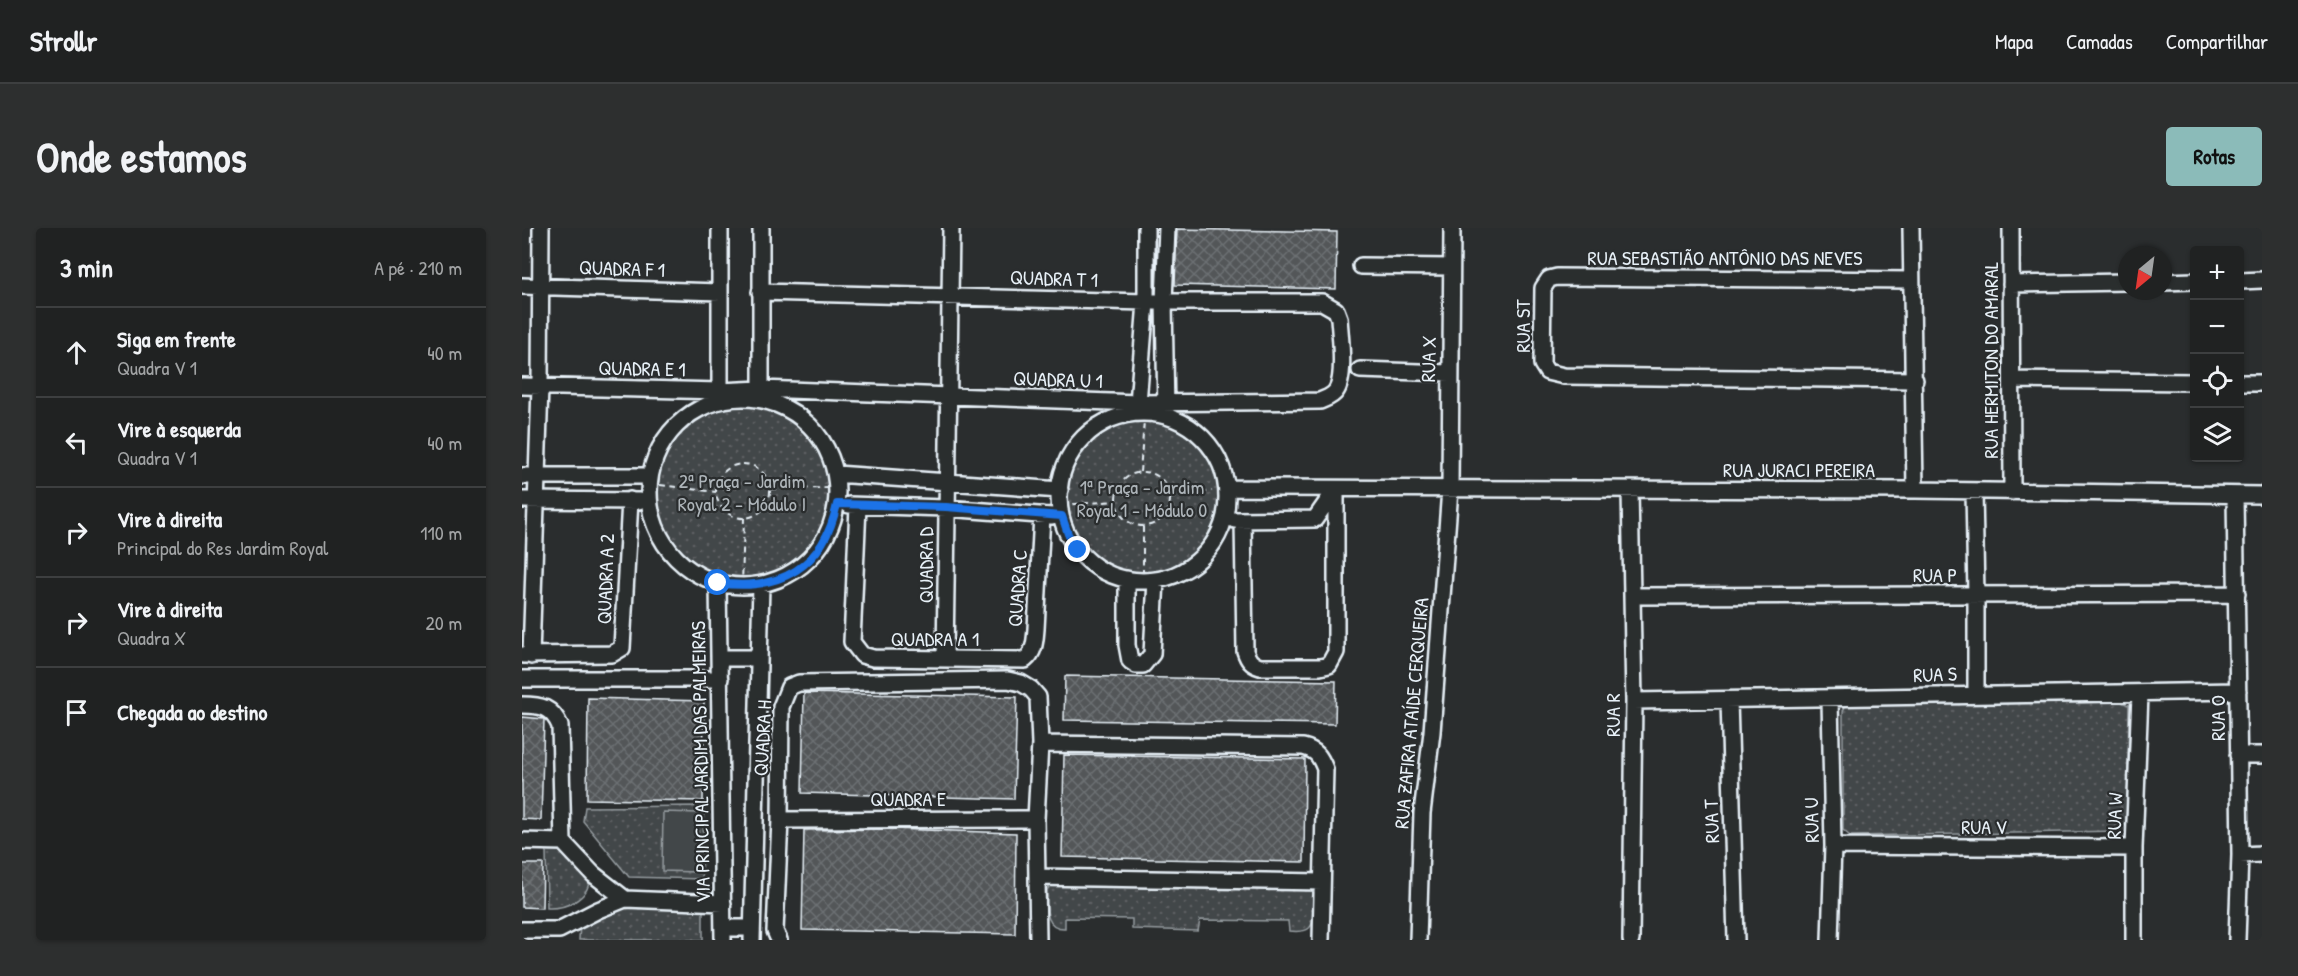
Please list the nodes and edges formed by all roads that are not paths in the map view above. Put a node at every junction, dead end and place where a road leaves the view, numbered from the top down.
1 (541, 228) edge
2 (720, 228) edge
3 (760, 228) edge
4 (951, 228) edge
5 (1146, 228) edge
6 (1167, 228) edge
7 (1452, 228) edge
8 (1911, 228) edge
9 (2011, 228) edge
10 (1361, 266) dead end
11 (1451, 267) junction
12 (1911, 280) junction
13 (2244, 280) edge
14 (2262, 280) edge
15 (2190, 281) edge
16 (2118, 282) edge
17 (2172, 282) edge
18 (2011, 284) junction
19 (522, 286) edge
20 (541, 286) junction
21 (1543, 288) joint
22 (720, 292) junction
23 (760, 292) junction
24 (950, 296) junction
25 (1146, 302) junction
26 (1164, 302) junction
27 (1360, 370) dead end
28 (1449, 373) junction
29 (1915, 380) junction
30 (2012, 380) junction
31 (2190, 382) edge
32 (2244, 383) edge
33 (2262, 383) edge
34 (522, 386) edge
35 (540, 387) junction
36 (760, 394) junction
37 (720, 396) junction
38 (950, 396) junction
39 (1139, 410) junction
40 (1166, 410) junction
41 (529, 477) edge
42 (649, 480) junction
43 (836, 481) junction
44 (948, 483) junction
45 (1227, 488) junction
46 (1336, 489) junction
47 (1450, 489) junction
48 (1630, 490) junction
49 (1915, 490) junction
50 (1974, 491) junction
51 (2012, 492) junction
52 (2235, 495) junction
53 (2262, 495) edge
54 (528, 500) edge
55 (630, 500) junction
56 (649, 501) junction
57 (837, 504) junction
58 (1060, 504) junction
59 (858, 506) junction
60 (946, 507) junction
61 (1042, 515) junction
62 (1243, 520) junction
63 (1224, 521) junction
64 (718, 583) junction
65 (761, 585) junction
66 (2238, 594) junction
67 (1976, 595) junction
68 (1632, 596) junction
69 (526, 656) edge
70 (720, 658) junction
71 (759, 658) junction
72 (945, 658) junction
73 (1025, 660) joint
74 (522, 679) edge
75 (720, 679) junction
76 (2238, 691) junction
77 (1976, 693) junction
78 (2140, 694) junction
79 (1830, 699) junction
80 (1634, 700) junction
81 (1729, 700) junction
82 (522, 705) edge
83 (1040, 744) junction
84 (2238, 755) junction
85 (2262, 755) edge
86 (1036, 819) junction
87 (780, 820) junction
88 (522, 841) edge
89 (563, 842) junction
90 (1833, 846) junction
91 (2134, 848) junction
92 (2262, 854) edge
93 (2240, 855) junction
94 (1038, 877) junction
95 (1322, 882) junction
96 (625, 900) junction
97 (723, 903) junction
98 (522, 930) edge
99 (723, 934) edge
100 (752, 934) edge
101 (559, 935) edge
102 (778, 940) edge
103 (1038, 940) edge
104 (1321, 940) edge
105 (1418, 940) edge
106 (1631, 940) edge
107 (1736, 940) edge
108 (1830, 940) edge
109 (2134, 940) edge
110 (2236, 940) edge

1 - 20 street
2 - 22 street
3 - 23 street
4 - 24 street, QUADRA D
5 - 25 street
6 - 26 street
7 - 11 street, RUA X
8 - 12 street
9 - 18 street, RUA HERMITON DO AMARAL
10 - 11 street
11 - 28 street, RUA X
12 - 21 street, RUA SEBASTIÃO ANTÔNIO DAS NEVES
12 - 29 street
13 - 14 street
15 - 17 street
16 - 18 street
18 - 30 street, RUA HERMITON DO AMARAL
19 - 20 street, QUADRA F 1
20 - 22 street, QUADRA F 1
20 - 35 street
21 - 29 street, RUA ST
22 - 37 street
23 - 24 street, QUADRA T 1
23 - 36 street
24 - 25 street, QUADRA T 1
24 - 38 street, QUADRA D
25 - 26 street, QUADRA T 1
25 - 39 street
26 - 40 street
26 - 40 street, QUADRA T 1
27 - 28 street
28 - 47 street, RUA X
29 - 49 street
30 - 31 street
30 - 51 street, RUA HERMITON DO AMARAL
32 - 33 street
34 - 35 street, QUADRA E 1
35 - 37 street, QUADRA E 1
35 - 41 street
36 - 37 street, QUADRA E 1
36 - 38 street, QUADRA U 1
36 - 43 street
37 - 42 street
38 - 39 street, QUADRA U 1
38 - 44 street, QUADRA D
39 - 40 street, QUADRA U 1
39 - 58 street
40 - 45 street
41 - 42 street
41 - 54 street
42 - 56 street
43 - 44 street
43 - 57 street
44 - 58 street
44 - 60 street, QUADRA D
45 - 46 street, RUA JURACI PEREIRA
45 - 63 street
46 - 47 street, RUA JURACI PEREIRA
46 - 62 street
46 - 62 street
47 - 48 street, RUA JURACI PEREIRA
47 - 105 street, RUA ZAFIRA ATAÍDE CERQUEIRA
48 - 49 street, RUA JURACI PEREIRA
48 - 68 street, RUA R
49 - 50 street, RUA JURACI PEREIRA
50 - 51 street, RUA JURACI PEREIRA
50 - 67 street
51 - 52 street, RUA JURACI PEREIRA
52 - 53 street, RUA JURACI PEREIRA
52 - 66 street, RUA O
54 - 55 street
54 - 69 street
55 - 56 street
55 - 69 street, QUADRA A 2
56 - 64 street
57 - 59 street
57 - 65 street
58 - 61 street
58 - 63 street
59 - 60 street
59 - 72 street, QUADRA A 1
60 - 61 street
60 - 72 street, QUADRA D
61 - 73 street, QUADRA C
62 - 63 street
64 - 65 street
64 - 70 street, VIA PRINCIPAL JARDIM DAS PALMEIRAS
65 - 71 street
66 - 67 street, RUA P
66 - 76 street, RUA O
67 - 68 street, RUA P
67 - 77 street
68 - 80 street, RUA R
70 - 71 street
70 - 75 street, VIA PRINCIPAL JARDIM DAS PALMEIRAS
71 - 100 street
72 - 73 street, QUADRA A 1
74 - 75 street
75 - 97 street, VIA PRINCIPAL JARDIM DAS PALMEIRAS
76 - 78 street, RUA S
76 - 84 street, RUA O
77 - 78 street, RUA S
77 - 79 street, RUA S
78 - 91 street, RUA W
79 - 81 street, RUA S
79 - 90 street, RUA U
80 - 81 street, RUA S
80 - 106 street, RUA R
81 - 107 street, RUA T
82 - 89 street
83 - 86 street
83 - 87 street, QUADRA H
83 - 95 street
84 - 85 street
84 - 93 street, RUA O
86 - 87 street, QUADRA E
86 - 94 street
87 - 102 street, QUADRA H
88 - 89 street
89 - 96 street
90 - 91 street, RUA V
90 - 108 street, RUA U
91 - 109 street, RUA W
92 - 93 street
93 - 110 street, RUA O
94 - 95 street
94 - 103 street
95 - 104 street
96 - 97 street
96 - 101 street
97 - 99 street, VIA PRINCIPAL JARDIM DAS PALMEIRAS
98 - 101 street
99 - 100 street

